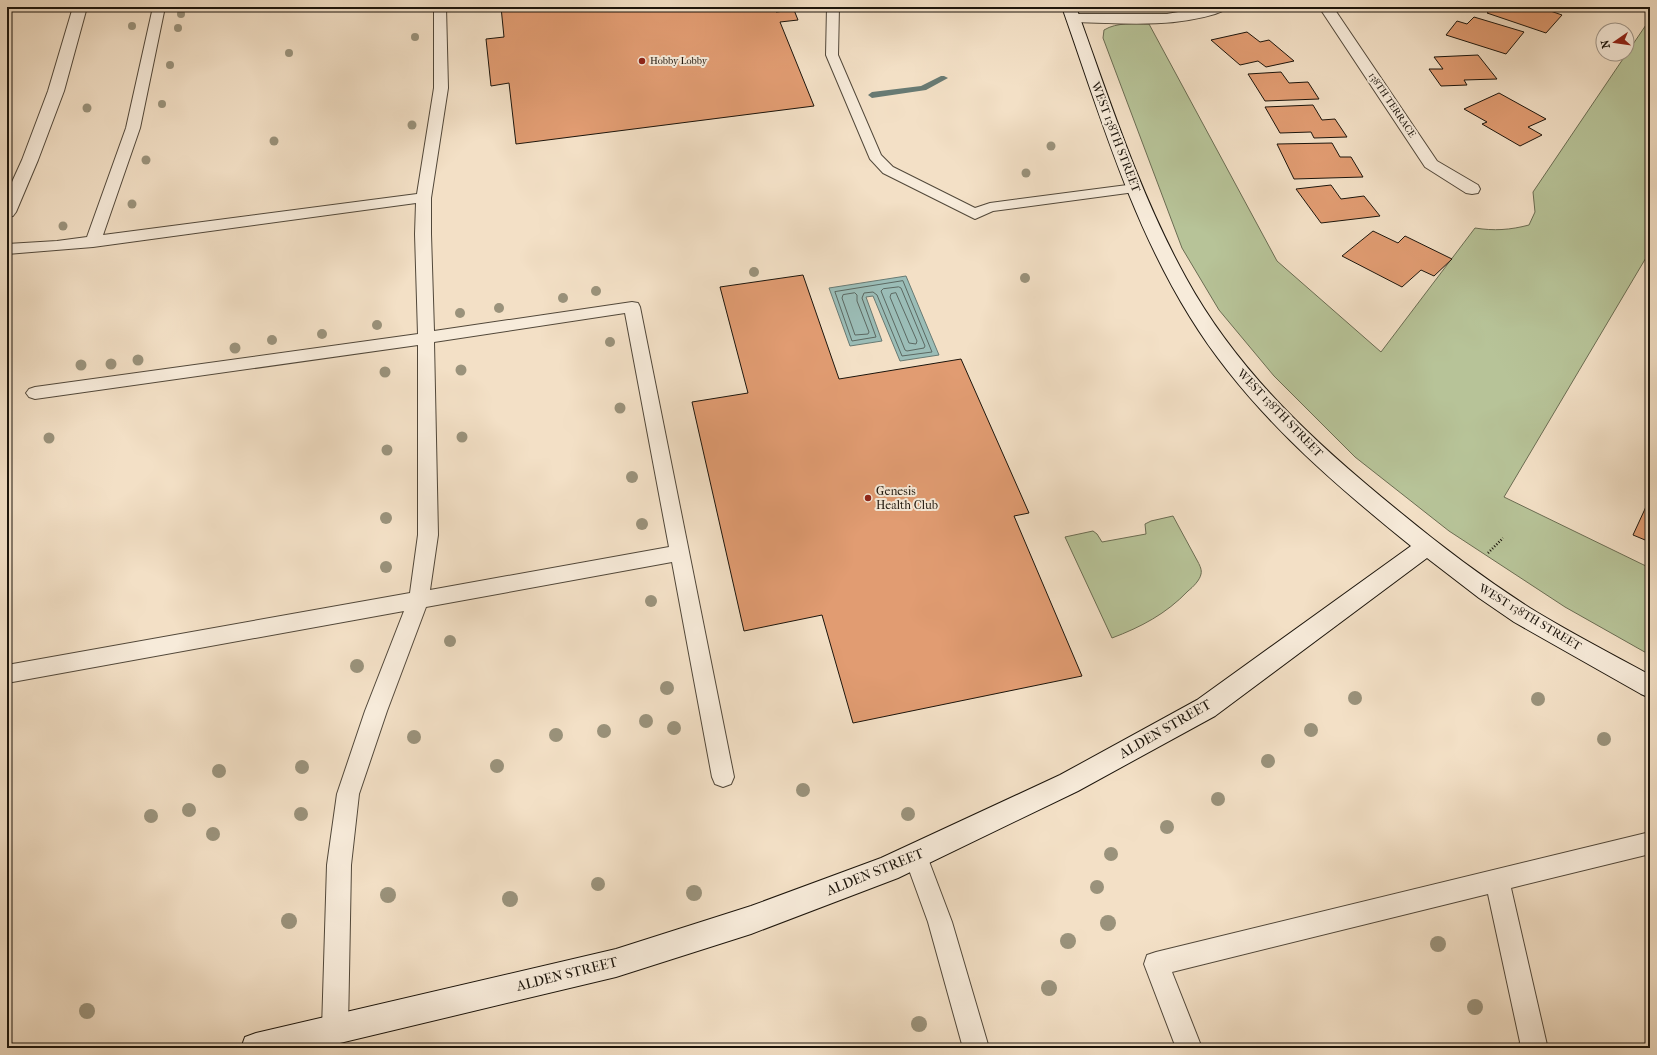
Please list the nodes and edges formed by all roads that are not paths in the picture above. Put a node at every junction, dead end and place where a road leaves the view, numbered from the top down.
1 (80, 7) edge
2 (159, 7) edge
3 (440, 7) edge
4 (833, 7) edge
5 (1221, 7) edge
6 (1326, 7) edge
7 (1071, 13) edge
8 (1135, 188) junction
9 (1472, 189) dead end
10 (424, 198) junction
11 (7, 212) edge
12 (93, 242) junction
13 (7, 249) edge
14 (426, 338) junction
15 (35, 393) dead end
16 (1427, 546) junction
17 (680, 552) junction
18 (420, 599) junction
19 (7, 674) edge
20 (1650, 687) edge
21 (723, 777) dead end
22 (1650, 843) edge
23 (916, 856) junction
24 (1497, 880) junction
25 (335, 1029) junction
26 (256, 1048) edge
27 (976, 1048) edge
28 (1189, 1048) edge
29 (1531, 1048) edge

1 - 11 street
2 - 12 lane
3 - 10 lane
4 - 8 lane
5 - 7 street
6 - 9 street, 138TH TERRACE
7 - 8 street, WEST 138TH STREET
8 - 16 street, WEST 138TH STREET
10 - 12 lane
10 - 14 lane
12 - 13 lane
14 - 15 lane
14 - 17 lane
14 - 18 lane
16 - 20 street, WEST 138TH STREET
16 - 23 street, ALDEN STREET
17 - 18 lane
17 - 21 lane
18 - 19 lane
18 - 25 lane
22 - 24 lane
23 - 25 street, ALDEN STREET
23 - 27 lane
24 - 28 lane
24 - 29 lane
25 - 26 street, ALDEN STREET

